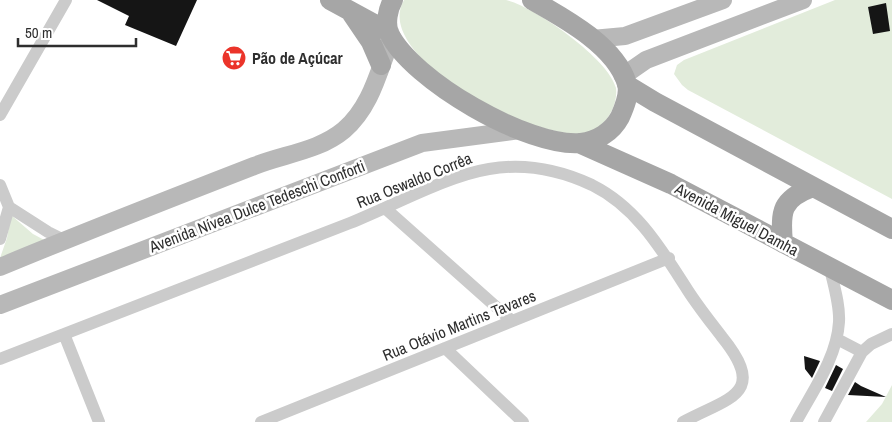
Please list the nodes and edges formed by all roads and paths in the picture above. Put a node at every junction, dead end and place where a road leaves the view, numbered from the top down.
1 (66, 0) edge
2 (330, 0) edge
3 (393, 0) edge
4 (532, 0) edge
5 (723, 0) edge
6 (804, 0) edge
7 (349, 11) junction
8 (390, 34) junction
9 (592, 40) junction
10 (381, 65) junction
11 (625, 80) junction
12 (0, 115) edge
13 (520, 130) junction
14 (579, 143) junction
15 (0, 184) edge
16 (813, 187) junction
17 (9, 207) junction
18 (386, 209) junction
19 (892, 229) edge
20 (71, 238) junction
21 (0, 239) edge
22 (783, 243) junction
23 (669, 258) junction
24 (0, 267) edge
25 (830, 268) junction
26 (892, 300) edge
27 (0, 306) edge
28 (512, 321) junction
29 (64, 334) junction
30 (892, 334) edge
31 (837, 339) junction
32 (445, 348) junction
33 (862, 352) junction
34 (0, 359) edge
35 (99, 422) edge
36 (261, 422) edge
37 (523, 422) edge
38 (683, 422) edge
39 (796, 422) edge
40 (824, 422) edge

1 - 12 street
2 - 7 main road
3 - 8 main road
4 - 9 main road
5 - 9 main road
6 - 11 main road
7 - 8 main road
7 - 10 main road
8 - 10 main road, Avenida Nívea Dulce Tedeschi Conforti
8 - 13 main road, Avenida Miguel Damha
9 - 11 main road
10 - 20 main road, Avenida Nívea Dulce Tedeschi Conforti
11 - 14 main road
11 - 16 main road
13 - 14 main road, Avenida Miguel Damha
13 - 27 main road, Avenida Nívea Dulce Tedeschi Conforti
14 - 22 main road, Avenida Miguel Damha
15 - 17 street
16 - 19 main road
16 - 22 main road
17 - 20 street
17 - 21 street
18 - 23 street, Rua Oswaldo Corrêa
18 - 28 street
18 - 29 street, Rua Oswaldo Corrêa
20 - 24 main road, Avenida Nívea Dulce Tedeschi Conforti
22 - 25 main road, Avenida Miguel Damha
23 - 28 street, Rua Otávio Martins Tavares
23 - 38 street, Rua Oswaldo Corrêa
25 - 26 main road, Avenida Miguel Damha
25 - 31 street
28 - 32 street, Rua Otávio Martins Tavares
29 - 34 street, Rua Oswaldo Corrêa
29 - 35 street
30 - 33 street
31 - 33 street
31 - 39 street
32 - 36 street, Rua Otávio Martins Tavares
32 - 37 street
33 - 40 street

